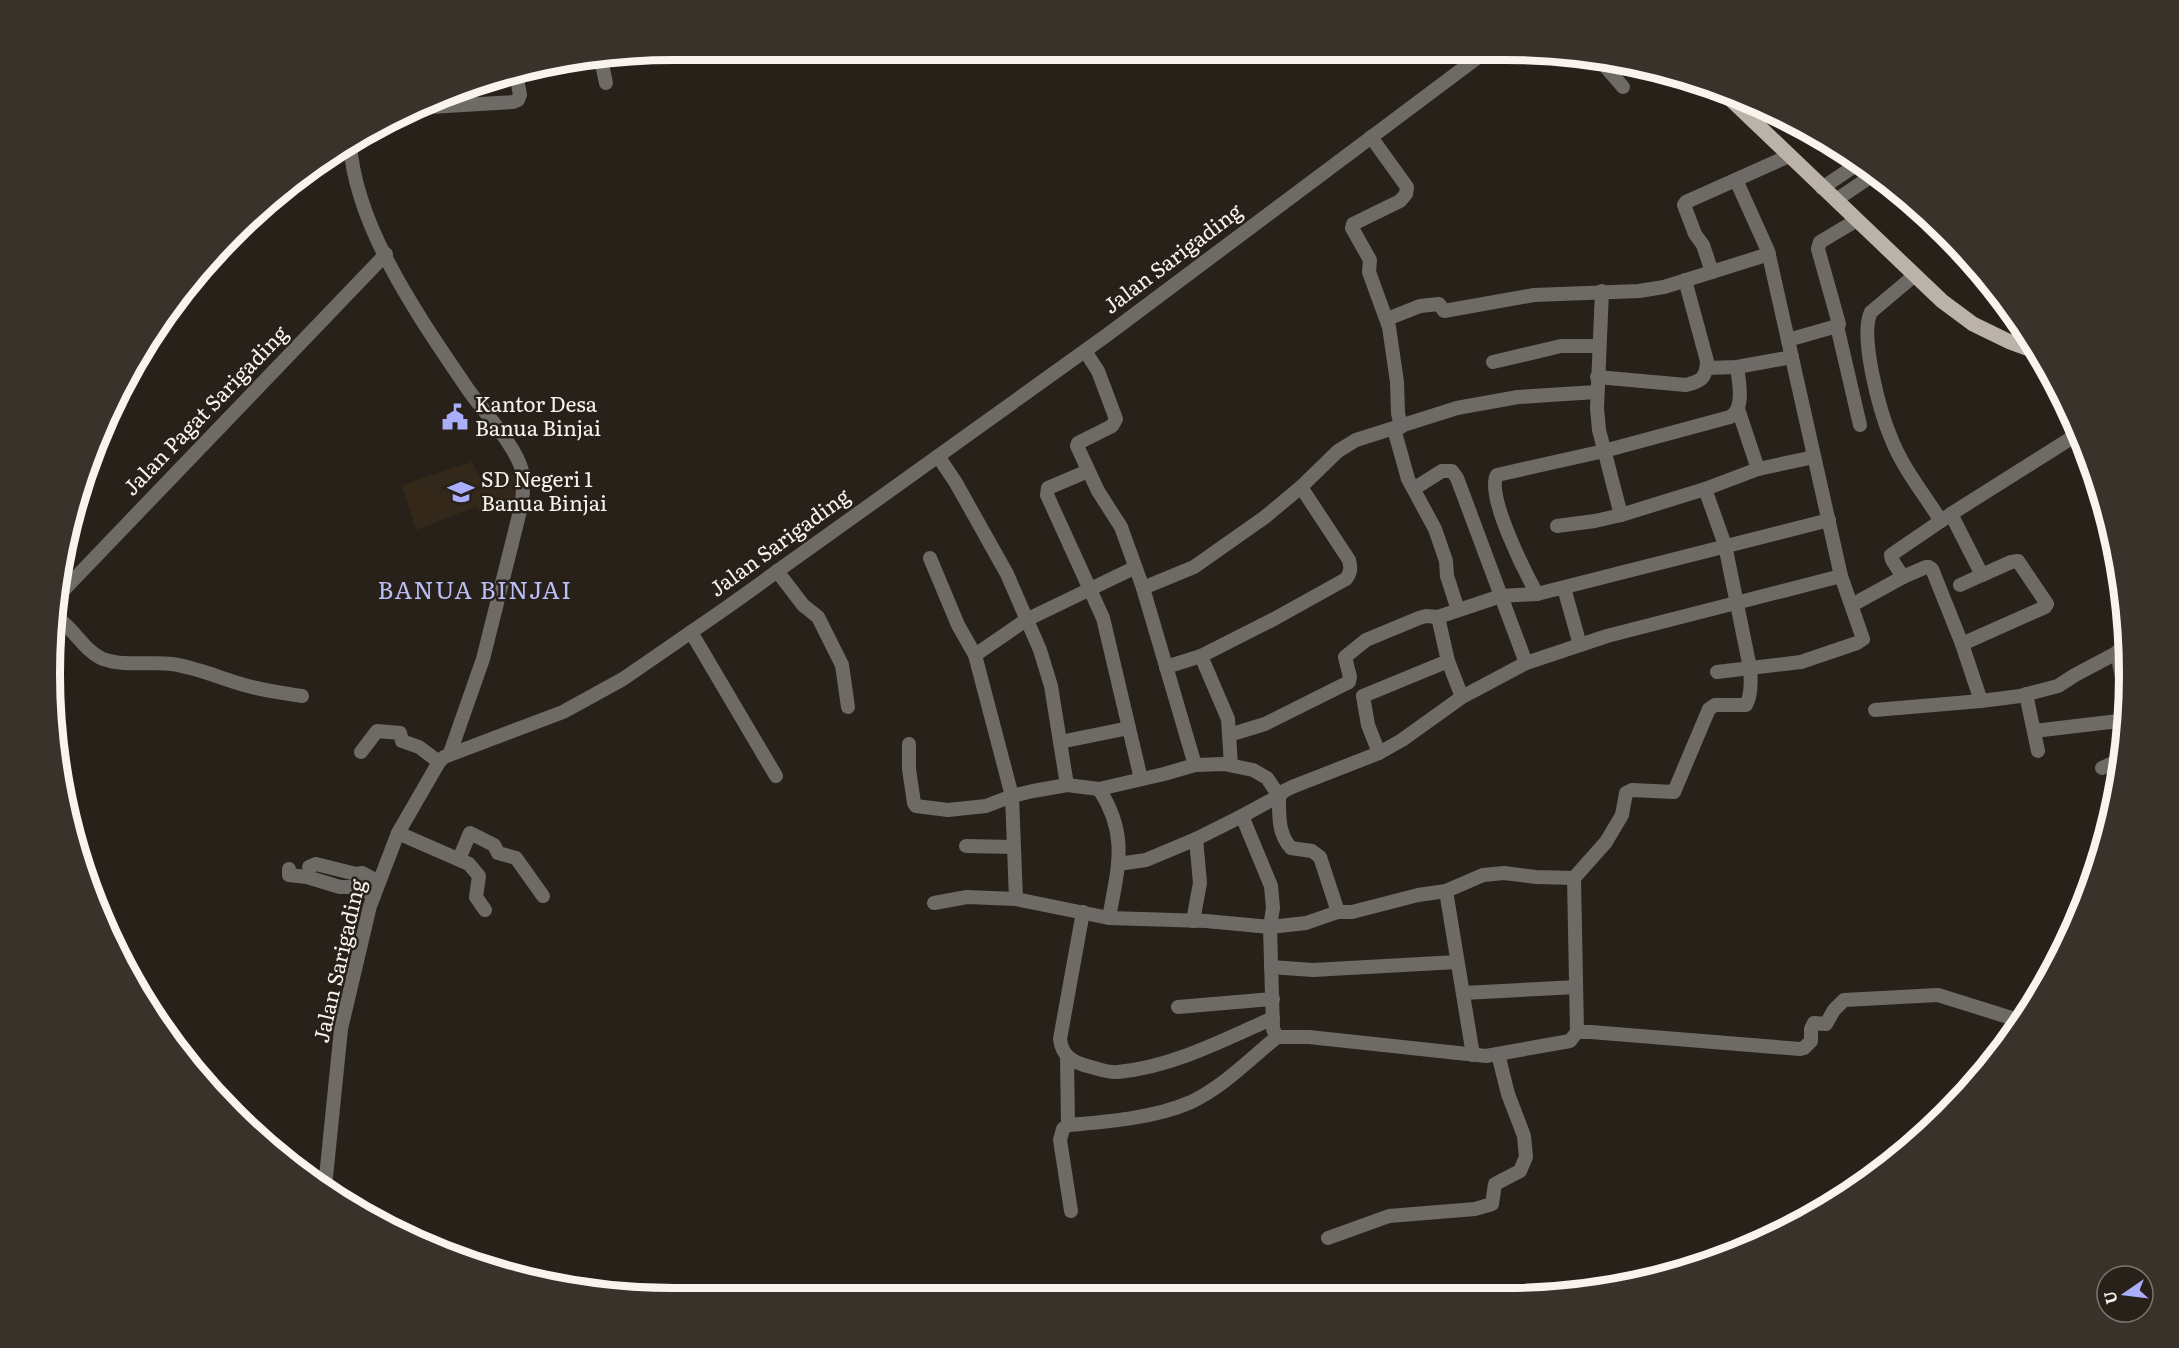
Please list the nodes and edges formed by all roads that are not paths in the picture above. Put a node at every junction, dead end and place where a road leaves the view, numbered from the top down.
1 (1474, 60) edge
2 (602, 64) edge
3 (1607, 69) edge
4 (517, 80) edge
5 (606, 83) dead end
6 (1623, 87) dead end
7 (441, 106) edge
8 (1738, 106) edge
9 (1371, 137) junction
10 (351, 152) edge
11 (1789, 156) junction
12 (1852, 168) edge
13 (1868, 179) edge
14 (1737, 180) junction
15 (1822, 188) junction
16 (1836, 200) junction
17 (1857, 220) junction
18 (386, 254) junction
19 (1769, 254) junction
20 (1712, 272) junction
21 (1915, 275) junction
22 (1685, 280) junction
23 (1602, 291) junction
24 (1387, 319) junction
25 (1837, 326) junction
26 (1788, 340) junction
27 (1599, 345) junction
28 (2025, 347) edge
29 (1085, 351) junction
30 (1792, 357) junction
31 (1493, 362) dead end
32 (1737, 367) junction
33 (1707, 368) junction
34 (1597, 377) junction
35 (1596, 392) junction
36 (1738, 409) junction
37 (1860, 425) dead end
38 (1398, 428) junction
39 (2072, 438) edge
40 (1605, 451) junction
41 (938, 456) junction
42 (1814, 457) junction
43 (1758, 469) junction
44 (1089, 471) junction
45 (1301, 487) junction
46 (1415, 488) junction
47 (1705, 489) junction
48 (1621, 515) junction
49 (1946, 517) junction
50 (1828, 520) junction
51 (1557, 526) dead end
52 (1725, 545) junction
53 (930, 558) dead end
54 (1134, 568) junction
55 (777, 571) junction
56 (1982, 575) junction
57 (1841, 576) junction
58 (1903, 577) junction
59 (1960, 585) dead end
60 (66, 587) edge
61 (1143, 588) junction
62 (1564, 588) junction
63 (1090, 590) junction
64 (1537, 594) junction
65 (1501, 596) junction
66 (1738, 602) junction
67 (1852, 605) junction
68 (1458, 610) junction
69 (1438, 617) junction
70 (1026, 620) junction
71 (62, 622) edge
72 (691, 632) junction
73 (1962, 644) junction
74 (1580, 645) junction
75 (2118, 651) edge
76 (975, 655) junction
77 (1201, 656) junction
78 (1448, 661) junction
79 (1526, 663) junction
80 (1166, 667) junction
81 (1717, 672) dead end
82 (1750, 674) junction
83 (2026, 694) junction
84 (302, 696) dead end
85 (1462, 697) junction
86 (1981, 701) junction
87 (848, 707) dead end
88 (1875, 710) dead end
89 (2117, 721) edge
90 (1129, 728) junction
91 (2034, 731) junction
92 (1229, 735) junction
93 (1060, 742) junction
94 (909, 744) dead end
95 (2038, 751) dead end
96 (361, 752) dead end
97 (1379, 753) junction
98 (444, 758) junction
99 (2112, 763) edge
100 (1195, 765) junction
101 (1231, 765) junction
102 (2102, 768) dead end
103 (776, 776) dead end
104 (1141, 779) junction
105 (1067, 785) junction
106 (1099, 789) junction
107 (1012, 795) junction
108 (1279, 796) junction
109 (1242, 816) junction
110 (398, 832) junction
111 (1196, 839) junction
112 (966, 846) dead end
113 (1014, 847) junction
114 (459, 859) junction
115 (1118, 864) junction
116 (309, 867) dead end
117 (289, 869) dead end
118 (1574, 878) junction
119 (379, 882) junction
120 (1446, 891) junction
121 (374, 896) junction
122 (543, 896) dead end
123 (1016, 899) junction
124 (934, 903) dead end
125 (485, 910) dead end
126 (1083, 912) junction
127 (1338, 912) junction
128 (1109, 918) junction
129 (1193, 921) junction
130 (1270, 927) junction
131 (1458, 962) junction
132 (1271, 967) junction
133 (1576, 987) junction
134 (1463, 993) junction
135 (1272, 999) junction
136 (1178, 1006) dead end
137 (1273, 1018) junction
138 (2013, 1019) edge
139 (1577, 1032) junction
140 (1276, 1037) junction
141 (1498, 1054) junction
142 (1473, 1055) junction
143 (1067, 1057) junction
144 (1068, 1125) junction
145 (326, 1180) edge
146 (1071, 1211) dead end
147 (1328, 1238) dead end

1 - 9 street, Jalan Sarigading
2 - 5 street
3 - 6 street
4 - 7 street
8 - 11 main road
9 - 24 street
9 - 29 street, Jalan Sarigading
10 - 18 street
11 - 14 street
11 - 15 main road
12 - 15 street
13 - 16 street
14 - 19 street
14 - 20 street
15 - 16 main road
16 - 17 main road
17 - 21 main road
17 - 25 street
18 - 60 street, Jalan Pagat Sarigading
18 - 98 street
19 - 20 street
19 - 26 street
20 - 22 street
21 - 28 main road
21 - 49 street
22 - 23 street
22 - 33 street
23 - 24 street
23 - 27 street
24 - 38 street
25 - 26 street
25 - 37 street
26 - 30 street
27 - 31 street
27 - 34 street
29 - 41 street, Jalan Sarigading
29 - 44 street
30 - 32 street
30 - 42 street
32 - 33 street
32 - 36 street
33 - 34 street
34 - 35 street
35 - 38 street
35 - 40 street
36 - 40 street
36 - 43 street
38 - 45 street
38 - 46 street
39 - 49 street
40 - 48 street
40 - 64 street
41 - 55 street, Jalan Sarigading
41 - 70 street
42 - 43 street
42 - 50 street
43 - 47 street
44 - 54 street
44 - 63 street
45 - 61 street
45 - 77 street
46 - 65 street
46 - 68 street
47 - 48 street
47 - 52 street
48 - 51 street
49 - 56 street
49 - 58 street
50 - 52 street
50 - 57 street
52 - 62 street
52 - 66 street
53 - 76 street
54 - 61 street
54 - 63 street
55 - 72 street, Jalan Sarigading
55 - 87 street
56 - 59 street
56 - 73 street
57 - 66 street
57 - 67 street
58 - 67 street
58 - 73 street
61 - 80 street
62 - 64 street
62 - 74 street
63 - 70 street
63 - 90 street
64 - 65 street
65 - 68 street
65 - 79 street
66 - 74 street
66 - 82 street
67 - 82 street
68 - 69 street
69 - 78 street
69 - 92 street
70 - 76 street
70 - 93 street
71 - 84 street
72 - 98 street, Jalan Sarigading
72 - 103 street
73 - 86 street
74 - 79 street
75 - 83 street
76 - 107 street
77 - 80 street
77 - 92 street
78 - 85 street
78 - 97 street
79 - 85 street
80 - 100 street
81 - 82 street
82 - 118 street
83 - 86 street
83 - 91 street
85 - 97 street
86 - 88 street
89 - 91 street
90 - 93 street
90 - 104 street
91 - 95 street
92 - 101 street
93 - 105 street
94 - 107 street
96 - 98 street
97 - 108 street
98 - 110 street, Jalan Sarigading
99 - 102 street
100 - 101 street
100 - 104 street
101 - 108 street
104 - 106 street
105 - 106 street
105 - 107 street
106 - 115 street
107 - 113 street
108 - 109 street
108 - 127 street
109 - 111 street
109 - 130 street
110 - 114 street
110 - 119 street, Jalan Sarigading
111 - 115 street
111 - 129 street
112 - 113 street
113 - 123 street
114 - 122 street
114 - 125 street
115 - 128 street
116 - 119 street
117 - 121 street
118 - 120 street
118 - 133 street
119 - 121 street, Jalan Sarigading
120 - 127 street
120 - 131 street
121 - 145 street, Jalan Sarigading
123 - 124 street
123 - 126 street
126 - 128 street
126 - 143 street
127 - 130 street
128 - 129 street
129 - 130 street
130 - 132 street
131 - 132 street
131 - 134 street
132 - 135 street
133 - 134 street
133 - 139 street
134 - 142 street
135 - 136 street
135 - 137 street
137 - 140 street
137 - 143 street
138 - 139 street
139 - 141 street
140 - 142 street
140 - 144 street
141 - 142 street
141 - 147 street
143 - 144 street
144 - 146 street

